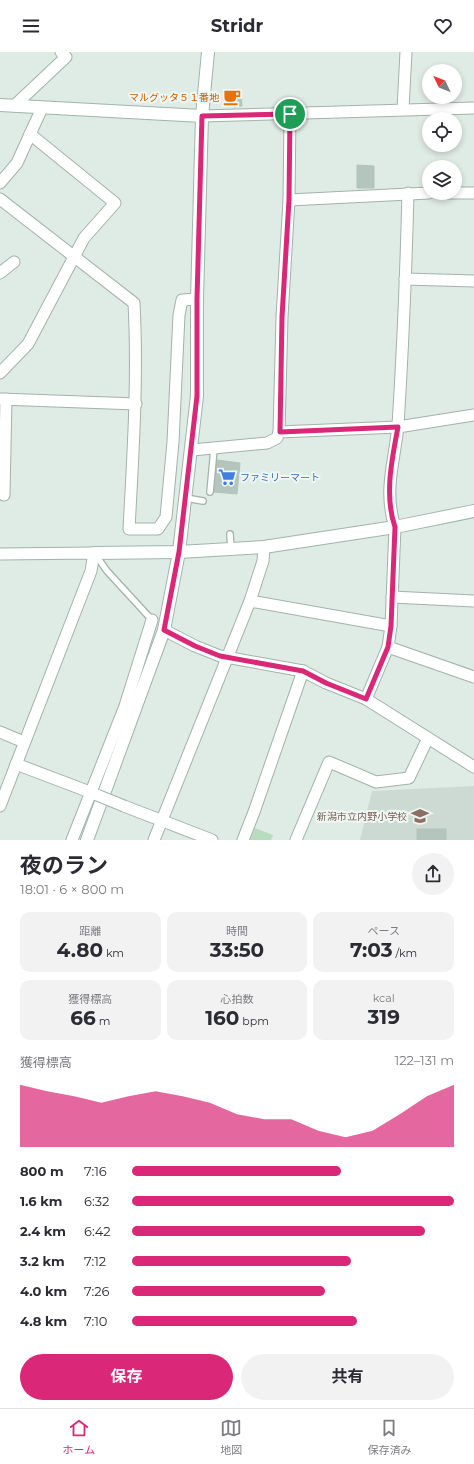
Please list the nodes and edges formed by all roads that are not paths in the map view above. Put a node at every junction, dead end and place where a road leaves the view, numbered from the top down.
1 (61, 52) edge
2 (208, 52) edge
3 (406, 52) edge
4 (0, 105) edge
5 (14, 106) junction
6 (42, 108) junction
7 (474, 108) edge
8 (403, 109) junction
9 (290, 114) junction
10 (202, 116) junction
11 (30, 134) junction
12 (0, 183) edge
13 (408, 193) junction
14 (422, 193) edge
15 (462, 194) edge
16 (474, 194) edge
17 (0, 199) edge
18 (289, 200) junction
19 (75, 256) junction
20 (14, 262) dead end
21 (0, 273) edge
22 (406, 279) junction
23 (474, 281) edge
24 (197, 299) junction
25 (0, 373) edge
26 (3, 399) edge
27 (136, 404) junction
28 (474, 415) edge
29 (398, 427) junction
30 (280, 432) junction
31 (214, 449) junction
32 (192, 450) junction
33 (210, 492) dead end
34 (4, 495) dead end
35 (186, 498) junction
36 (203, 501) dead end
37 (474, 511) edge
38 (395, 527) junction
39 (230, 534) dead end
40 (264, 547) junction
41 (231, 550) junction
42 (179, 552) junction
43 (94, 553) junction
44 (0, 554) edge
45 (392, 597) junction
46 (250, 601) junction
47 (474, 601) edge
48 (152, 620) joint
49 (391, 626) junction
50 (164, 630) junction
51 (388, 647) junction
52 (228, 659) junction
53 (303, 671) junction
54 (474, 677) edge
55 (366, 699) junction
56 (0, 732) edge
57 (428, 738) junction
58 (24, 742) junction
59 (16, 764) junction
60 (474, 767) edge
61 (2, 793) edge
62 (94, 793) junction
63 (0, 806) edge
64 (162, 820) junction
65 (72, 840) edge
66 (87, 840) edge
67 (154, 840) edge
68 (212, 840) edge
69 (243, 840) edge
70 (296, 840) edge

1 - 5 street
2 - 10 street
3 - 8 street
4 - 5 street
5 - 6 street
6 - 10 street
6 - 11 street
7 - 8 street
8 - 9 street
9 - 10 street
9 - 18 street
10 - 24 street
11 - 12 street
11 - 19 street
13 - 14 street
13 - 18 street
13 - 22 street
15 - 16 street
17 - 19 street
18 - 30 street
19 - 25 street
19 - 27 street
20 - 21 street
22 - 23 street
22 - 29 street
24 - 27 street
24 - 32 street
26 - 27 street
26 - 34 street
28 - 29 street
29 - 30 street
29 - 38 street
30 - 31 street
31 - 32 street
31 - 33 lane
32 - 35 street
35 - 36 lane
35 - 42 street
37 - 38 street
38 - 40 street
38 - 45 street
39 - 41 lane
40 - 41 street
40 - 46 street
41 - 42 street
42 - 43 street
42 - 50 street
43 - 44 street
43 - 48 lane
43 - 58 street
45 - 47 street
45 - 49 street
46 - 49 street
46 - 52 street
48 - 62 street
49 - 51 street
50 - 52 street
50 - 66 street
51 - 54 street
51 - 55 street
52 - 53 street
52 - 64 street
53 - 55 street
53 - 69 street
55 - 57 street
56 - 58 street
57 - 60 street
57 - 70 street
58 - 59 street
59 - 61 street
59 - 62 street
61 - 63 street
62 - 64 street, bridge
62 - 65 street
64 - 67 street
64 - 68 street

